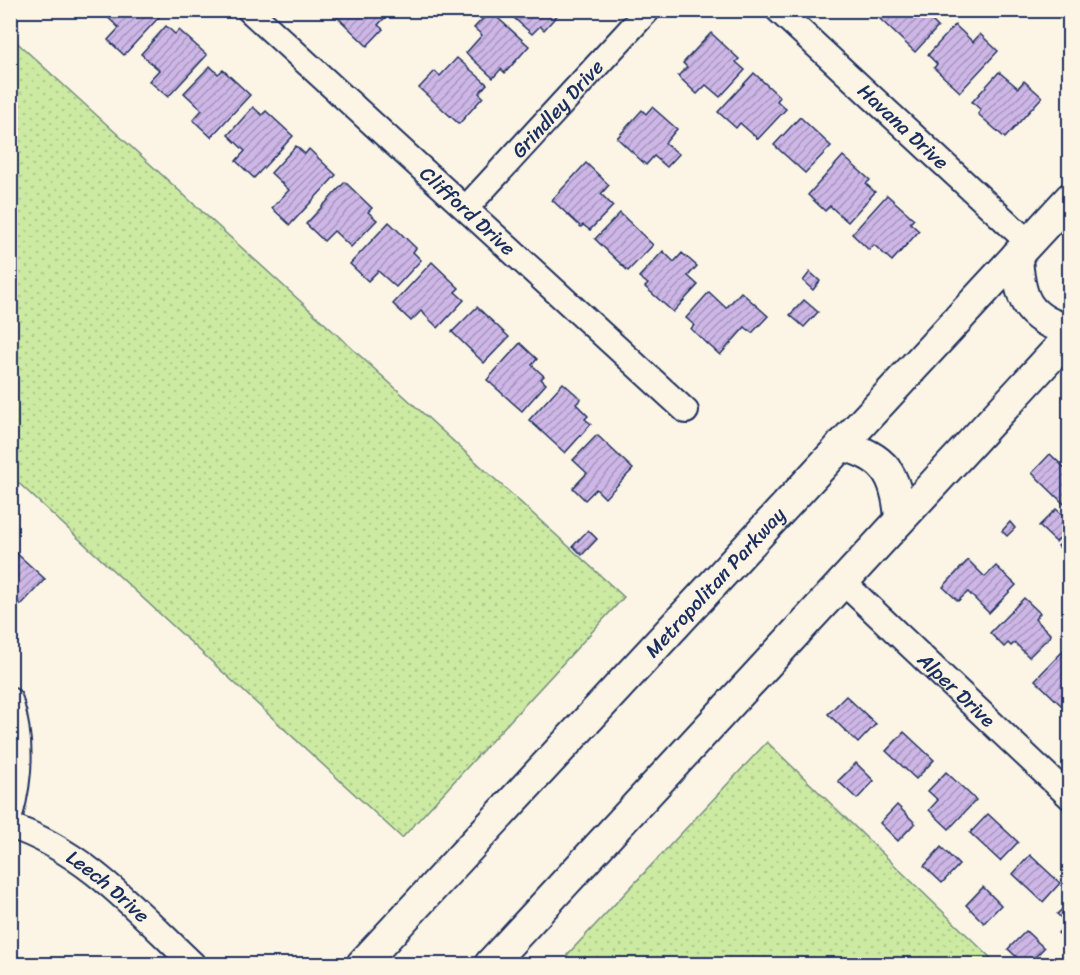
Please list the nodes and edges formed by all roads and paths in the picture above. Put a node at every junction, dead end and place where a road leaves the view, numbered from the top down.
1 (249, 10) edge
2 (648, 10) edge
3 (778, 10) edge
4 (1070, 198) edge
5 (466, 208) junction
6 (1022, 249) junction
7 (1070, 330) edge
8 (1070, 336) edge
9 (686, 411) dead end
10 (841, 445) junction
11 (900, 518) junction
12 (842, 581) junction
13 (10, 700) edge
14 (1070, 797) edge
15 (10, 816) edge
16 (10, 826) edge
17 (193, 964) edge
18 (362, 964) edge
19 (490, 964) edge

1 - 5 street, Clifford Drive
2 - 5 street, Grindley Drive
3 - 6 street, Havana Drive
4 - 6 main road, Metropolitan Parkway
5 - 9 street, Clifford Drive
6 - 7 main road
6 - 10 main road, Metropolitan Parkway
8 - 11 main road
10 - 11 main road
10 - 18 main road, Metropolitan Parkway
11 - 12 main road
12 - 14 street, Alper Drive
12 - 19 main road
13 - 15 street
16 - 17 street, Leech Drive

